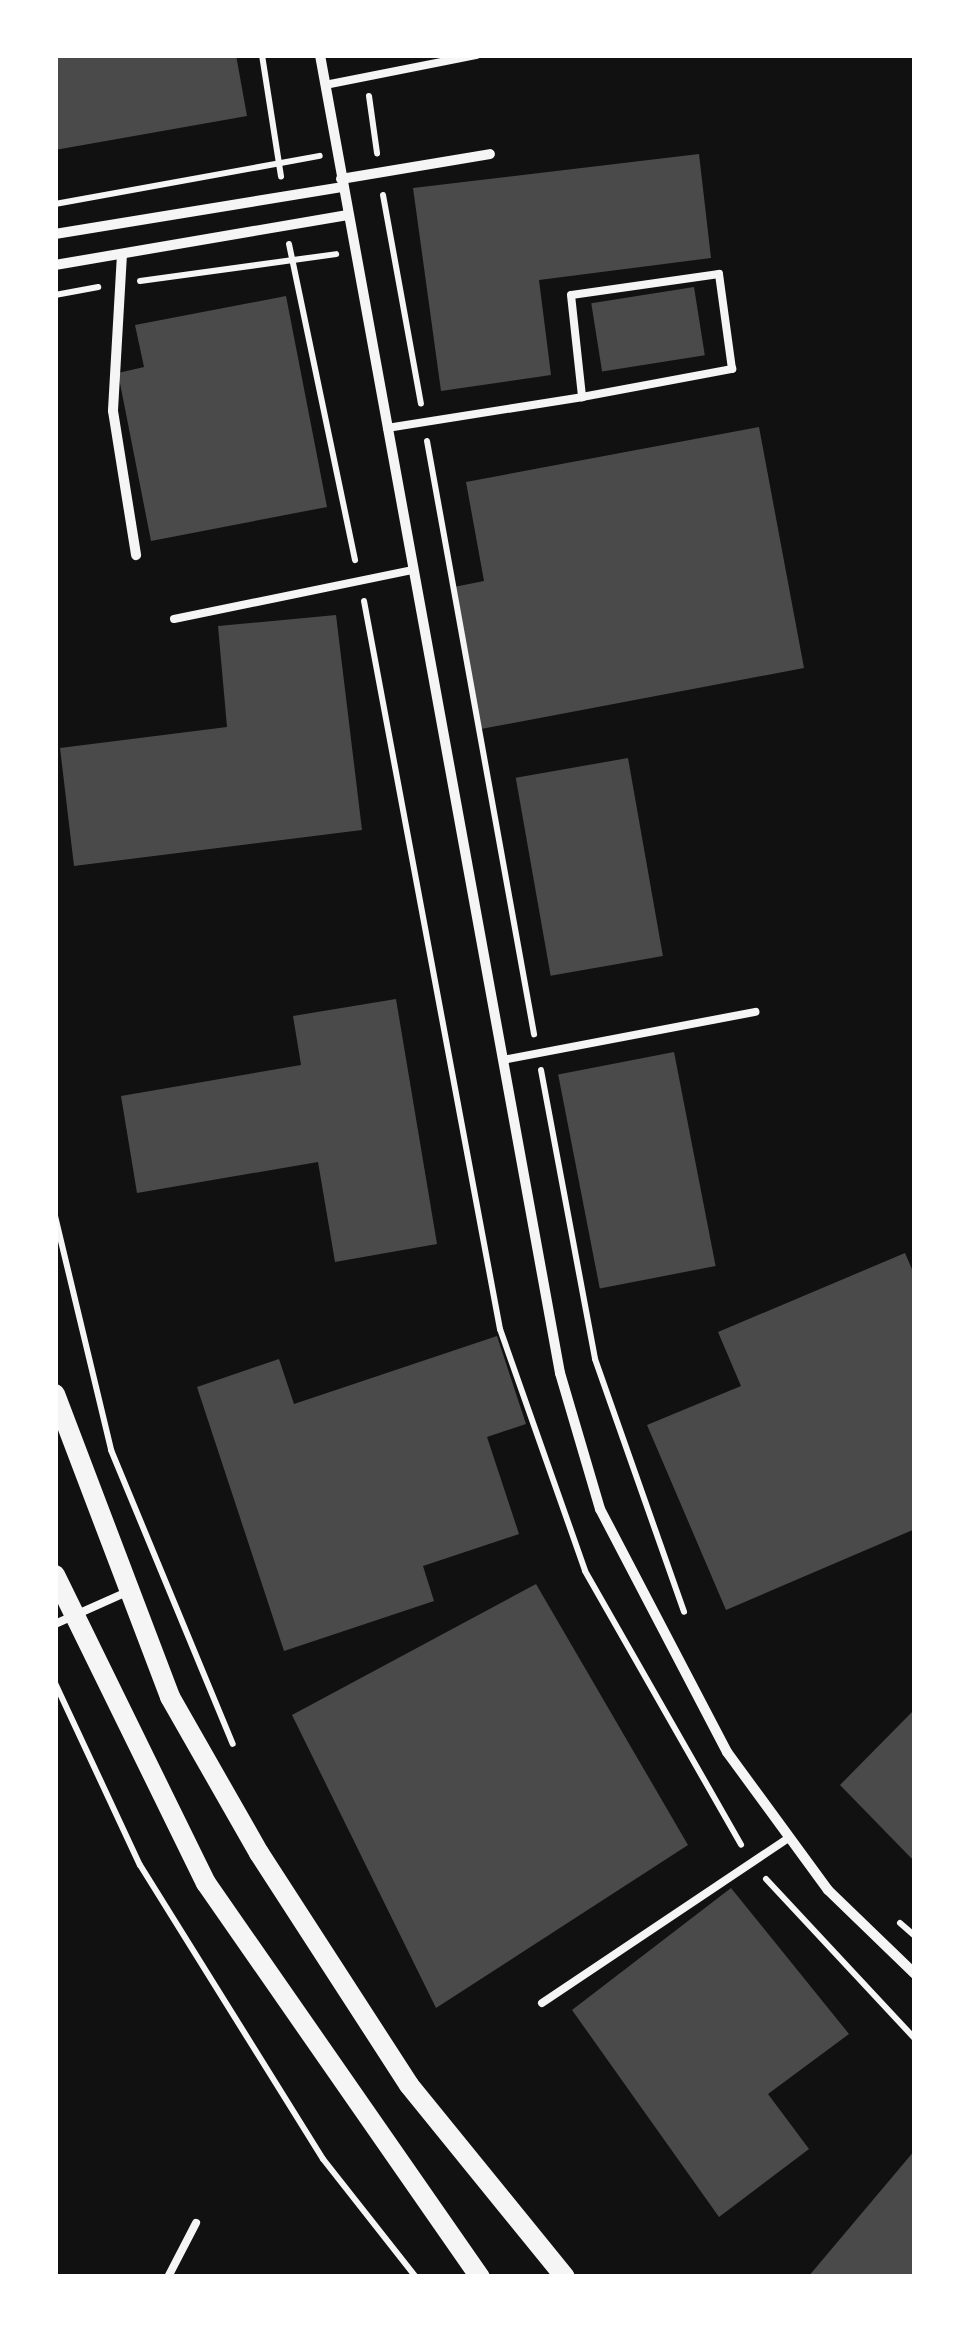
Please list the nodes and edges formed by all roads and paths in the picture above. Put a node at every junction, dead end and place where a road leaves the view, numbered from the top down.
1 (320, 55) edge
2 (477, 55) edge
3 (325, 85) junction
4 (337, 153) junction
5 (490, 154) dead end
6 (342, 183) junction
7 (55, 204) edge
8 (348, 215) junction
9 (55, 234) edge
10 (355, 252) junction
11 (122, 254) junction
12 (55, 265) edge
13 (123, 283) junction
14 (55, 295) edge
15 (582, 398) junction
16 (387, 428) junction
17 (136, 555) dead end
18 (413, 570) junction
19 (174, 619) dead end
20 (755, 1012) dead end
21 (503, 1060) junction
22 (55, 1216) edge
23 (55, 1394) edge
24 (55, 1575) edge
25 (127, 1592) junction
26 (63, 1620) edge
27 (55, 1684) edge
28 (242, 1762) dead end
29 (790, 1837) junction
30 (915, 1974) edge
31 (542, 2003) dead end
32 (196, 2224) dead end
33 (168, 2277) edge
34 (416, 2277) edge
35 (480, 2277) edge
36 (566, 2277) edge

1 - 3 street
2 - 3 lane
3 - 4 street
4 - 6 street
4 - 7 path
5 - 6 street
6 - 8 street
6 - 9 street
8 - 10 street
8 - 11 street
10 - 13 path
10 - 16 street
11 - 12 street
11 - 13 street
13 - 14 path
13 - 17 street
15 - 15 lane
15 - 16 lane
16 - 18 street
18 - 19 lane
18 - 21 street
20 - 21 lane
21 - 29 street
22 - 28 path
23 - 25 main road
24 - 26 main road
25 - 26 lane
25 - 36 main road
26 - 35 main road
27 - 34 path
29 - 30 street
29 - 31 lane
32 - 33 lane

